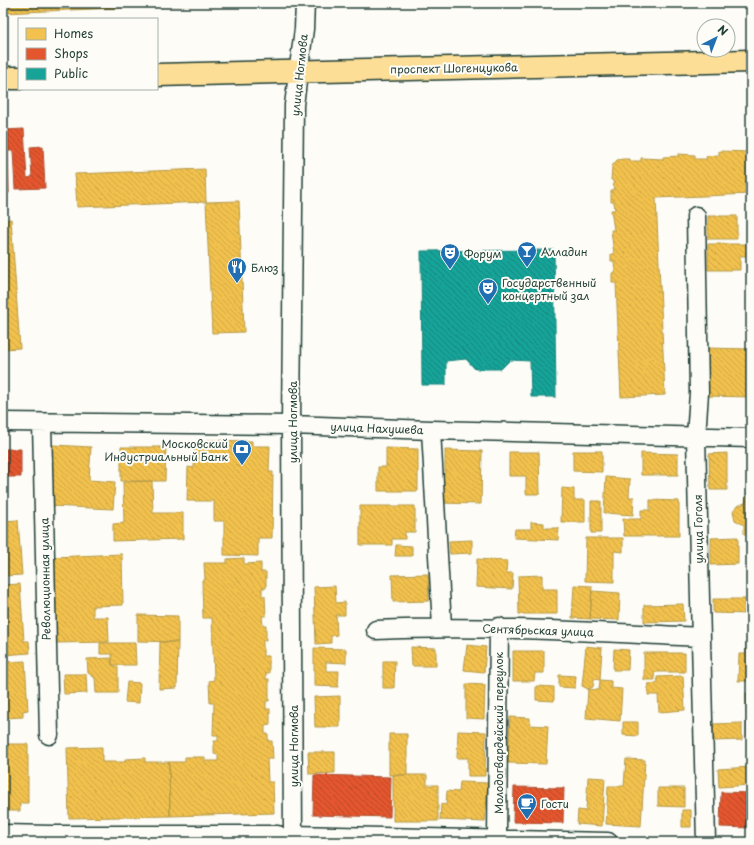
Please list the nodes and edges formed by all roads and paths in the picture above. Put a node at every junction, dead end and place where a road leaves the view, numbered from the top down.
1 (305, 3) edge
2 (751, 61) edge
3 (298, 71) junction
4 (158, 75) edge
5 (3, 78) edge
6 (18, 78) edge
7 (696, 216) dead end
8 (3, 422) edge
9 (42, 423) junction
10 (291, 425) junction
11 (431, 430) junction
12 (696, 436) junction
13 (751, 438) edge
14 (442, 627) junction
15 (499, 627) junction
16 (376, 630) dead end
17 (700, 637) junction
18 (49, 735) dead end
19 (3, 834) edge
20 (288, 837) edge
21 (497, 839) junction
22 (608, 842) edge
23 (706, 842) edge

1 - 3 street, улица Ногмова
2 - 3 main road, проспект Шогенцукова
3 - 4 main road, проспект Шогенцукова
3 - 10 street, улица Ногмова
5 - 6 main road
7 - 12 street, улица Гоголя
8 - 9 street, улица Нахушева
9 - 10 street, улица Нахушева
9 - 18 street, Революционная улица
10 - 11 street, улица Нахушева
10 - 20 street, улица Ногмова
11 - 12 street, улица Нахушева
11 - 14 street
12 - 13 street, улица Нахушева
12 - 17 street, улица Гоголя
14 - 15 street, Сентябрьская улица
14 - 16 street, Сентябрьская улица
15 - 17 street, Сентябрьская улица
15 - 21 street, Молодогвардейский переулок
17 - 23 street, улица Гоголя
19 - 20 street
20 - 21 street
21 - 22 street

